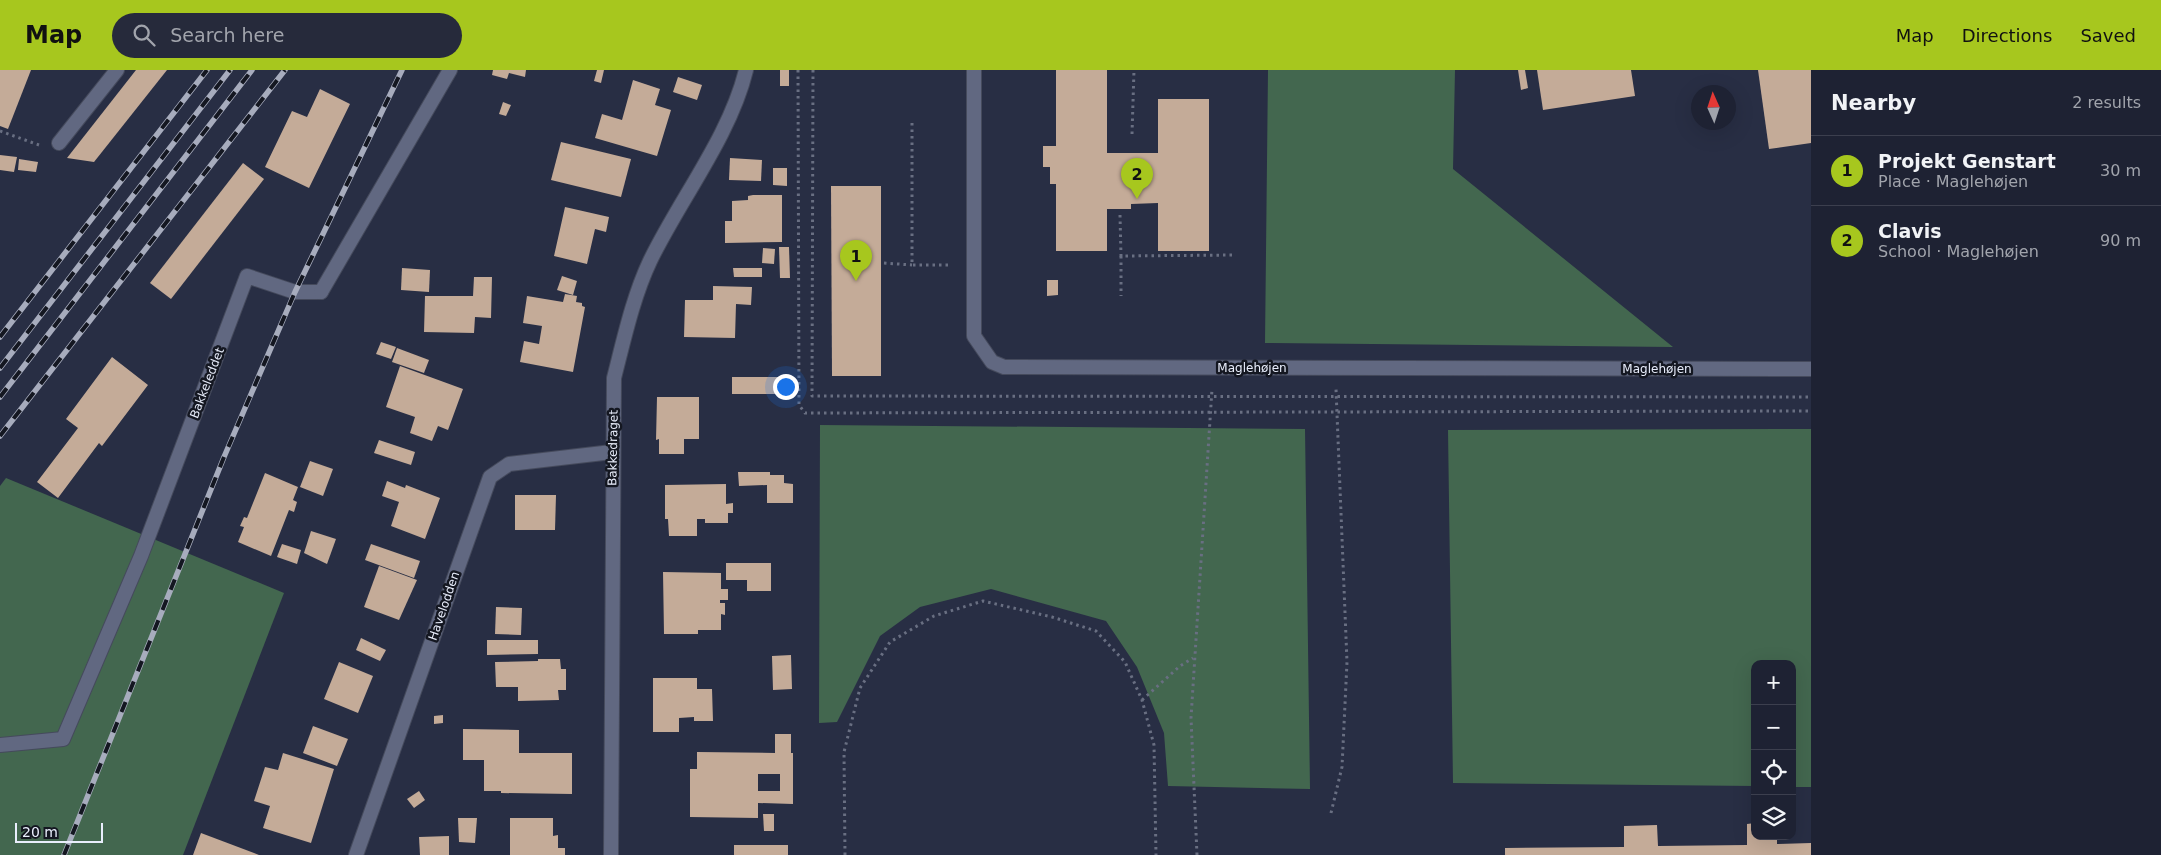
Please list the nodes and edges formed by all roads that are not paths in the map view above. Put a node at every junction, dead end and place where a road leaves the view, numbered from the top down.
1 (117, 70) edge
2 (450, 70) edge
3 (746, 70) edge
4 (974, 70) edge
5 (59, 143) road end
6 (1811, 369) edge
7 (612, 452) junction
8 (0, 745) edge
9 (356, 855) edge
10 (611, 855) edge

1 - 5 street
2 - 8 street, Bakkeleddet
3 - 7 street, Bakkedraget
4 - 6 street, Maglehøjen
7 - 9 street, Havelodden
7 - 10 street, Bakkedraget

